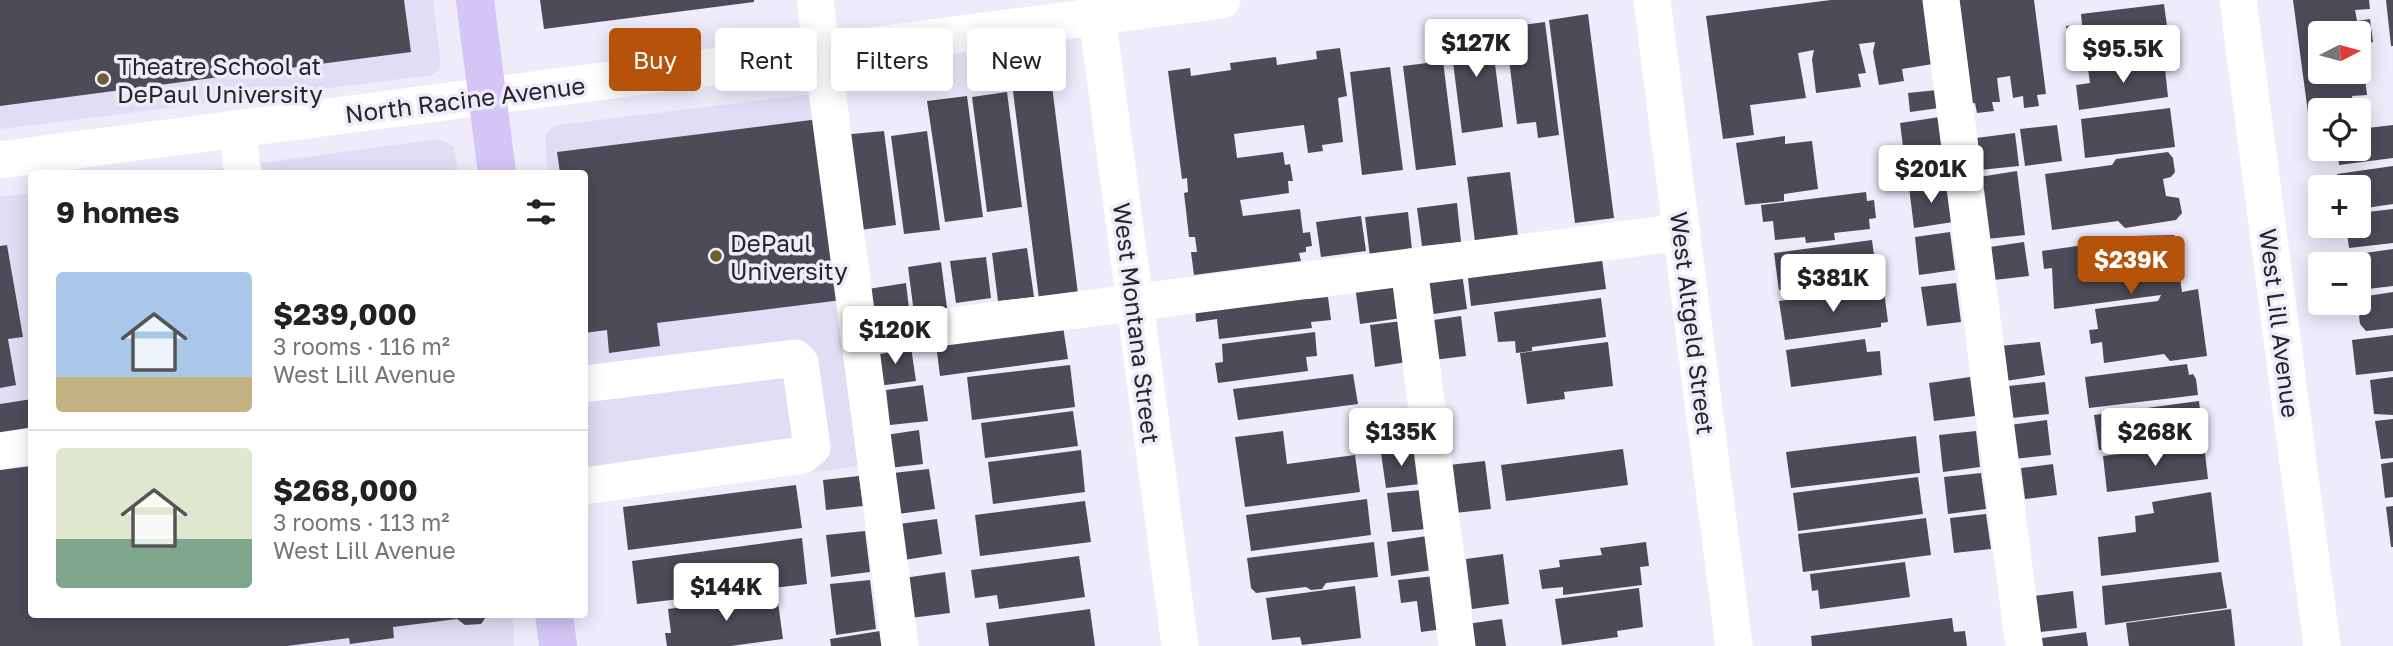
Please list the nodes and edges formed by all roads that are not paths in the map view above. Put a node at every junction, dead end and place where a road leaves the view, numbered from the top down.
1 (475, 0) edge
2 (815, 0) edge
3 (1222, 0) edge
4 (1652, 0) edge
5 (1941, 0) edge
6 (2238, 0) edge
7 (1096, 8) edge
8 (821, 52) junction
9 (487, 96) junction
10 (237, 129) junction
11 (0, 160) edge
12 (243, 170) edge
13 (497, 170) edge
14 (1682, 232) junction
15 (1409, 267) junction
16 (1135, 303) junction
17 (859, 338) junction
18 (588, 384) edge
19 (28, 447) edge
20 (0, 451) edge
21 (588, 485) edge
22 (554, 618) edge
23 (558, 646) edge
24 (900, 646) edge
25 (1180, 646) edge
26 (1457, 646) edge
27 (1734, 646) edge
28 (2024, 646) edge
29 (2322, 646) edge

1 - 9 main road
2 - 8 street
3 - 7 street, North Racine Avenue
4 - 14 street, West Altgeld Street
5 - 28 street
6 - 29 street, West Lill Avenue
7 - 8 street, North Racine Avenue
7 - 16 street, West Montana Street
8 - 9 street, North Racine Avenue
8 - 17 street
9 - 10 street, North Racine Avenue
9 - 13 main road
10 - 11 street, North Racine Avenue
10 - 12 street
14 - 15 street
14 - 27 street, West Altgeld Street
15 - 16 street
15 - 26 street
16 - 17 street
16 - 25 street, West Montana Street
17 - 24 street
18 - 21 street
19 - 20 street
22 - 23 main road

